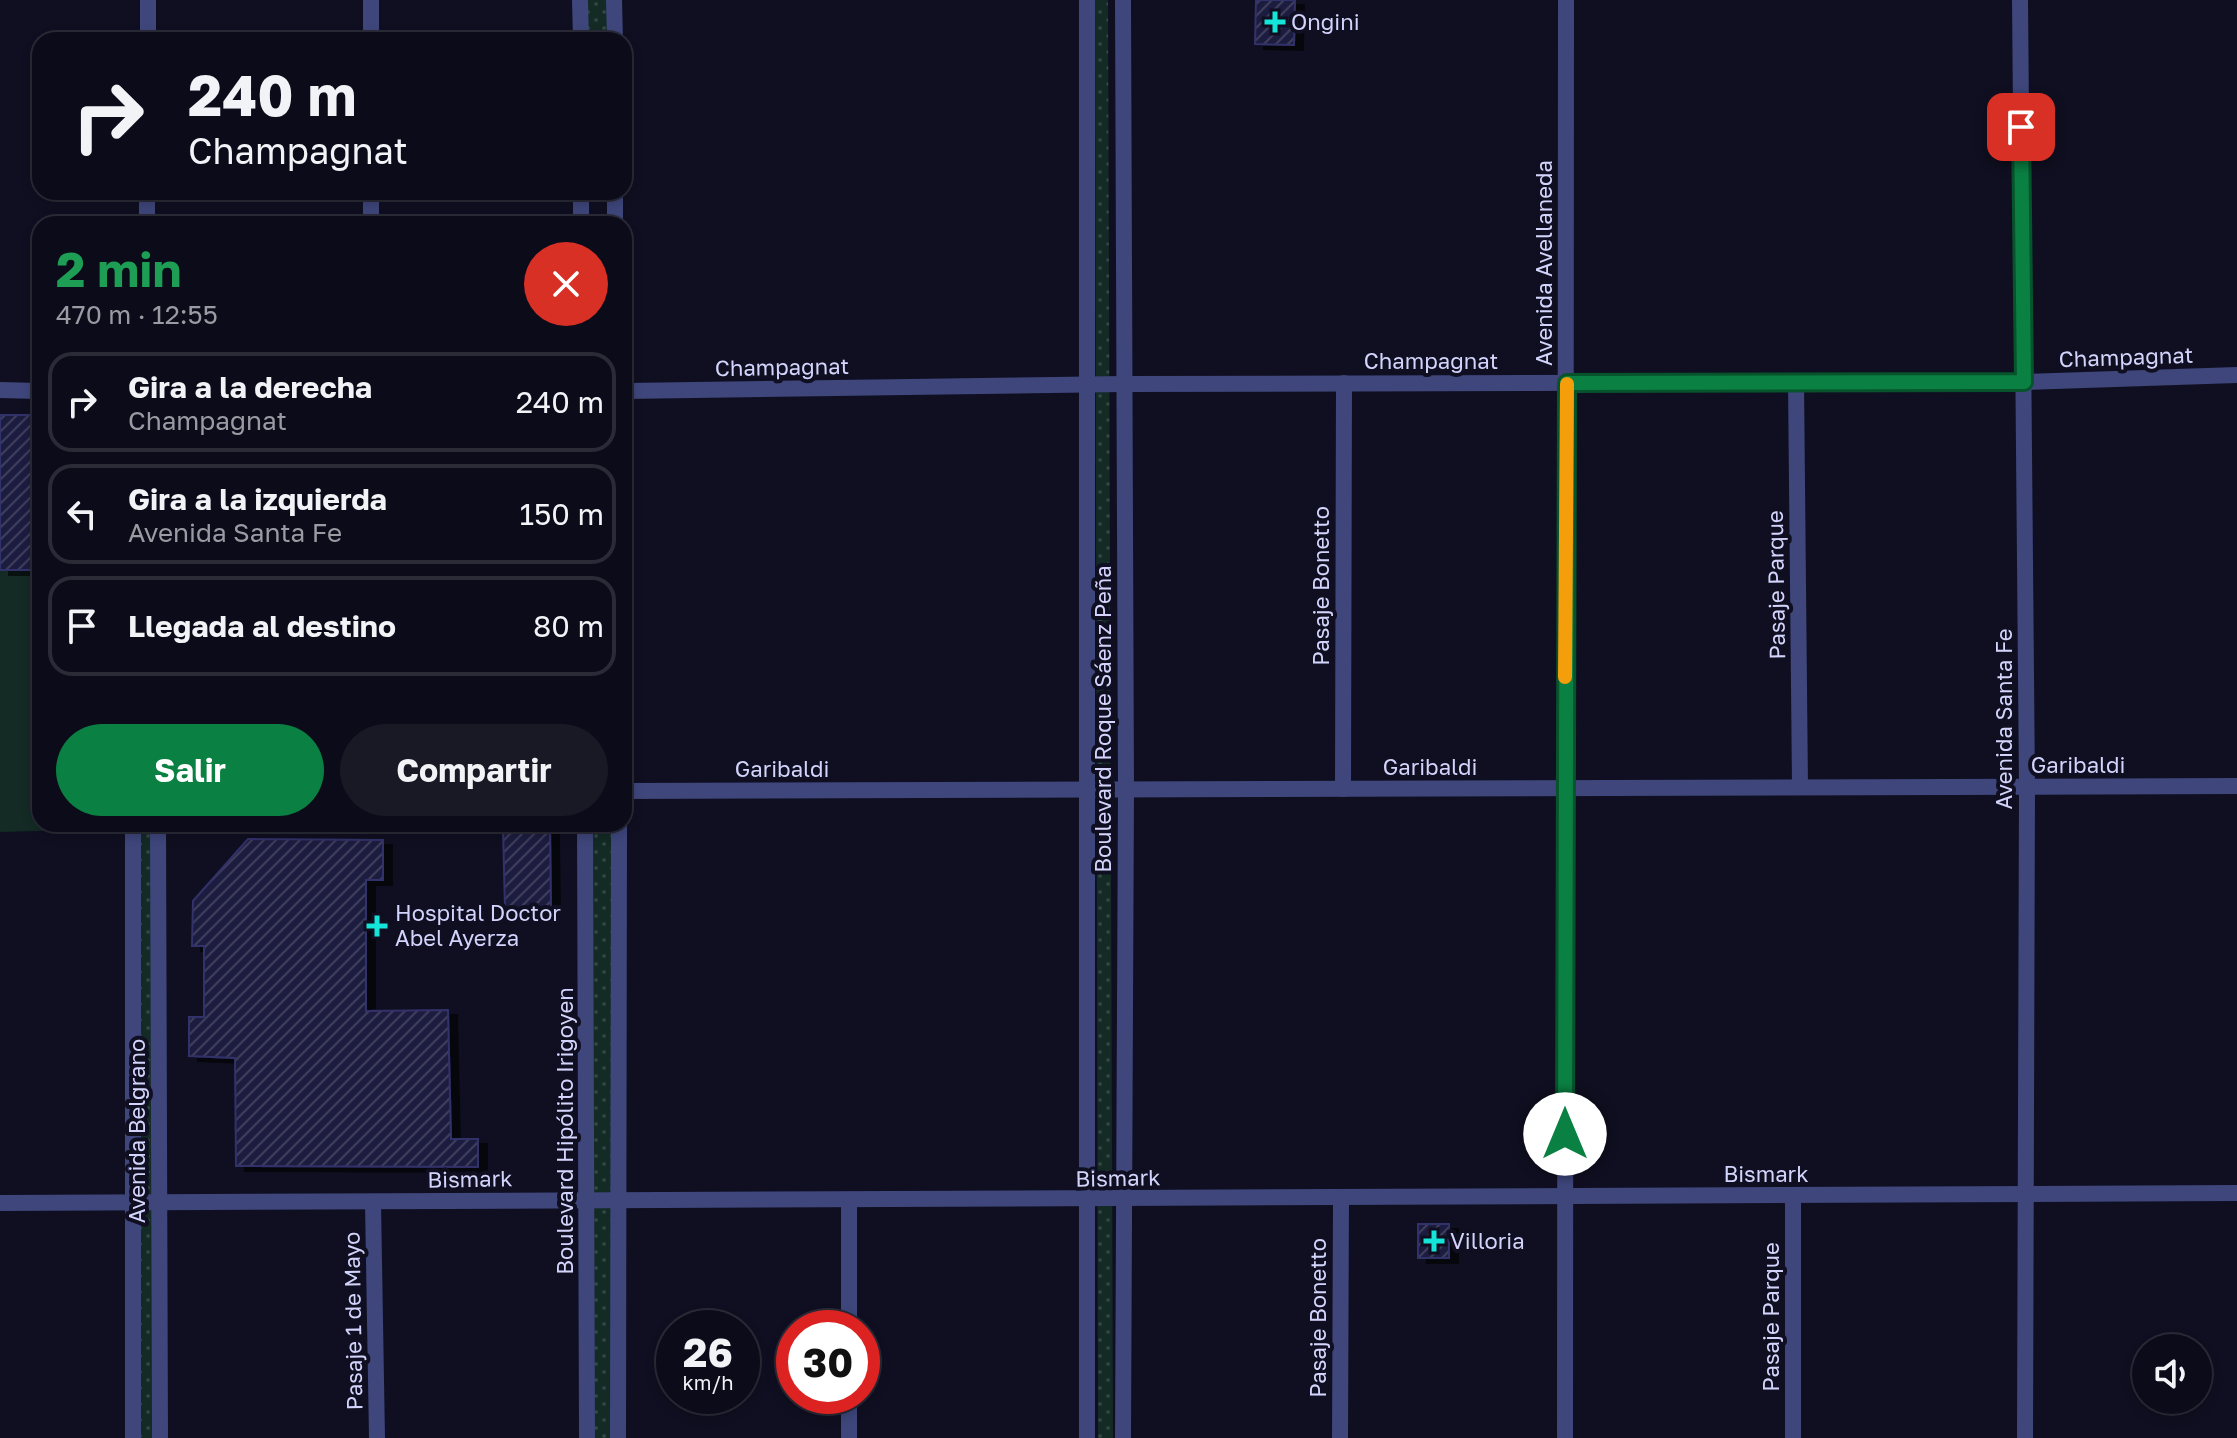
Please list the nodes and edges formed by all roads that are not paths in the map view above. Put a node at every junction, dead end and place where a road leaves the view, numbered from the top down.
1 (148, 0) edge
2 (371, 0) edge
3 (580, 0) edge
4 (614, 0) edge
5 (1087, 0) edge
6 (1123, 0) edge
7 (1566, 0) edge
8 (2020, 0) edge
9 (148, 32) edge
10 (371, 32) edge
11 (581, 32) edge
12 (615, 32) edge
13 (2237, 375) edge
14 (1796, 382) junction
15 (2024, 382) junction
16 (1344, 383) junction
17 (1567, 383) junction
18 (1086, 384) junction
19 (1124, 384) junction
20 (0, 390) edge
21 (32, 391) edge
22 (632, 391) edge
23 (2237, 786) edge
24 (1800, 787) junction
25 (2027, 787) junction
26 (1565, 788) junction
27 (1343, 789) junction
28 (1088, 790) junction
29 (1126, 790) junction
30 (632, 791) edge
31 (133, 832) edge
32 (158, 832) edge
33 (585, 832) edge
34 (619, 832) edge
35 (2237, 1193) edge
36 (2026, 1195) junction
37 (1793, 1196) junction
38 (1565, 1197) junction
39 (1341, 1198) junction
40 (587, 1199) junction
41 (618, 1199) junction
42 (1123, 1200) junction
43 (1088, 1201) junction
44 (849, 1202) junction
45 (0, 1203) edge
46 (373, 1203) junction
47 (133, 1205) junction
48 (159, 1205) junction
49 (849, 1310) edge
50 (849, 1414) edge
51 (133, 1438) edge
52 (160, 1438) edge
53 (377, 1438) edge
54 (587, 1438) edge
55 (618, 1438) edge
56 (849, 1438) edge
57 (1087, 1438) edge
58 (1123, 1438) edge
59 (1340, 1438) edge
60 (1565, 1438) edge
61 (1793, 1438) edge
62 (2025, 1438) edge

1 - 9 street
2 - 10 street
3 - 11 street
4 - 12 street
5 - 18 street, Boulevard Roque Sáenz Peña
6 - 19 street, Boulevard Roque Sáenz Peña
7 - 17 street, Avenida Avellaneda
8 - 15 street, Avenida Santa Fe
13 - 15 street, Champagnat
14 - 15 street, Champagnat
14 - 17 street, Champagnat
14 - 24 street, Pasaje Parque
15 - 25 street, Avenida Santa Fe
16 - 17 street, Champagnat
16 - 19 street, Champagnat
16 - 27 street, Pasaje Bonetto
17 - 26 street, Avenida Avellaneda
18 - 19 street, Champagnat
18 - 22 street, Champagnat
18 - 28 street, Boulevard Roque Sáenz Peña
19 - 29 street, Boulevard Roque Sáenz Peña
20 - 21 street
23 - 25 street, Garibaldi
24 - 25 street, Garibaldi
24 - 26 street, Garibaldi
25 - 36 street, Avenida Santa Fe
26 - 27 street, Garibaldi
26 - 38 street, Avenida Avellaneda
27 - 29 street, Garibaldi
28 - 29 street, Garibaldi
28 - 30 street, Garibaldi
28 - 43 street, Boulevard Roque Sáenz Peña
29 - 42 street, Boulevard Roque Sáenz Peña
31 - 47 street, Avenida Belgrano
32 - 48 street, Avenida Belgrano
33 - 40 street, Boulevard Hipólito Irigoyen
34 - 41 street
35 - 36 street, Bismark
36 - 37 street, Bismark
36 - 62 street, Avenida Santa Fe
37 - 38 street, Bismark
37 - 61 street, Pasaje Parque
38 - 39 street, Bismark
38 - 60 street, Avenida Avellaneda
39 - 42 street, Bismark
39 - 59 street, Pasaje Bonetto
40 - 41 street, Bismark
40 - 46 street, Bismark
40 - 54 street, Boulevard Hipólito Irigoyen
41 - 44 street, Bismark
41 - 55 street
42 - 43 street, Bismark
42 - 58 street, Boulevard Roque Sáenz Peña
43 - 44 street, Bismark
43 - 57 street, Boulevard Roque Sáenz Peña
44 - 49 street
45 - 47 street, Bismark
46 - 48 street, Bismark
46 - 53 street, Pasaje 1 de Mayo
47 - 48 street, Bismark
47 - 51 street, Avenida Belgrano
48 - 52 street, Avenida Belgrano
50 - 56 street

